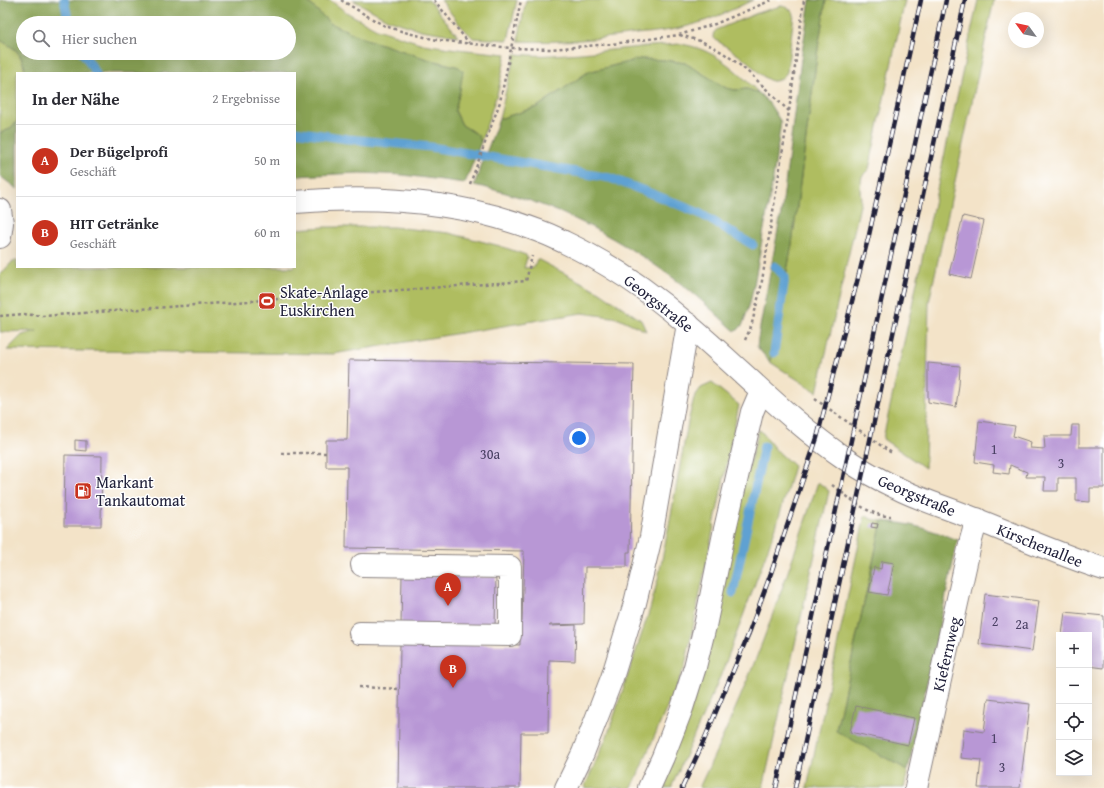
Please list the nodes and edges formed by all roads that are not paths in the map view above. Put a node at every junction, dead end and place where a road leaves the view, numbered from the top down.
1 (296, 202) edge
2 (0, 207) edge
3 (0, 210) edge
4 (16, 210) edge
5 (0, 237) edge
6 (16, 239) edge
7 (0, 244) edge
8 (688, 324) junction
9 (761, 391) junction
10 (977, 520) junction
11 (362, 565) dead end
12 (1104, 569) edge
13 (360, 633) dead end
14 (566, 788) edge
15 (649, 788) edge
16 (916, 788) edge

1 - 8 street, Georgstraße
2 - 4 street
3 - 5 street
6 - 7 street
8 - 9 street, Georgstraße
8 - 14 street
9 - 10 street, Georgstraße
9 - 15 street
10 - 12 street, Kirschenallee
10 - 16 street, Kiefernweg
11 - 13 street

